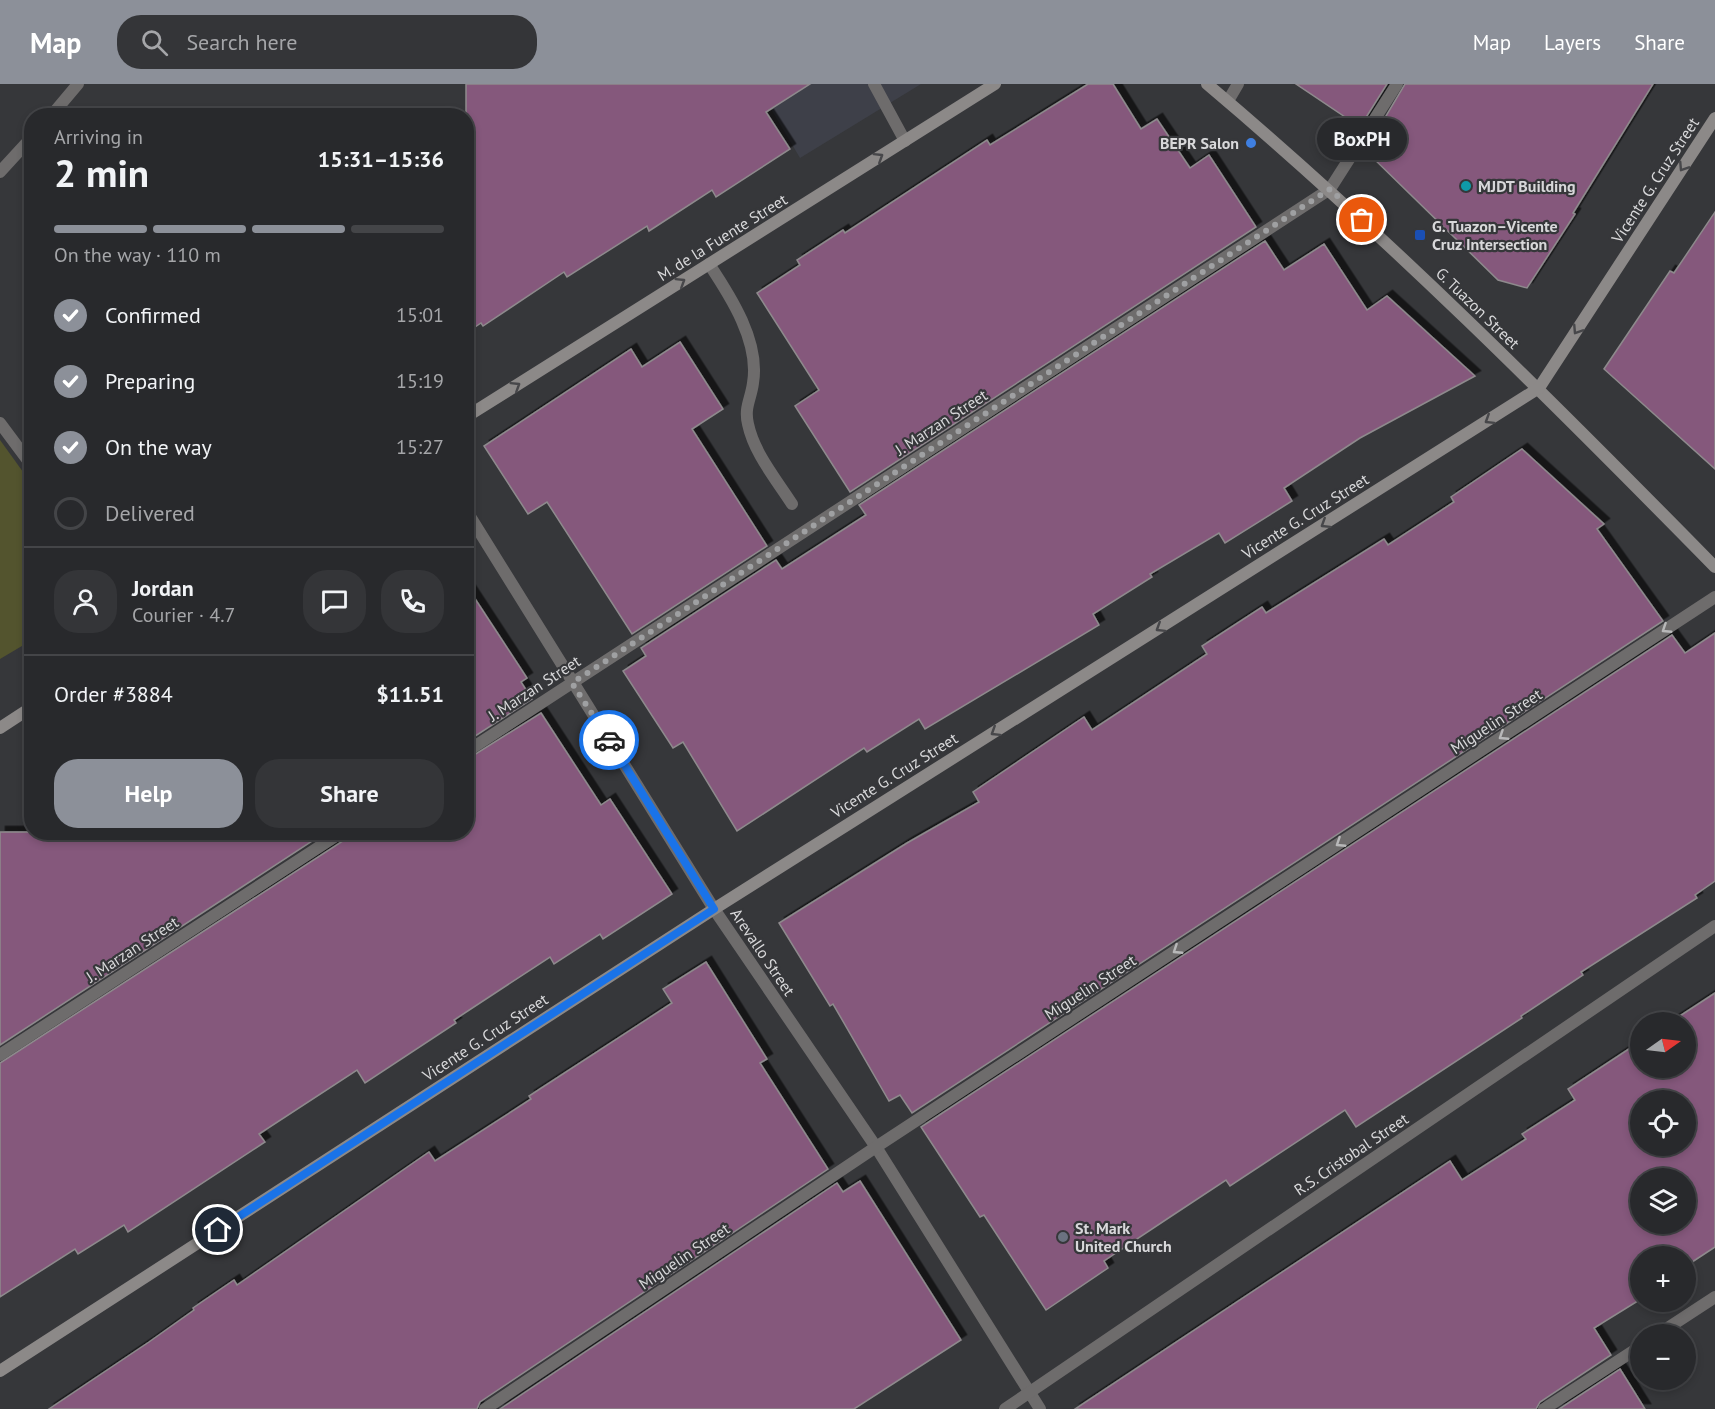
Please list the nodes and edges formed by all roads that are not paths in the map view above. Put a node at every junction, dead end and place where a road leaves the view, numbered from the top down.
1 (78, 84) edge
2 (874, 84) edge
3 (995, 84) edge
4 (1207, 84) edge
5 (1238, 84) edge
6 (1396, 84) edge
7 (1228, 101) junction
8 (58, 108) edge
9 (1715, 118) edge
10 (905, 141) junction
11 (24, 146) edge
12 (0, 172) edge
13 (1330, 189) junction
14 (709, 264) junction
15 (1539, 388) junction
16 (474, 412) edge
17 (0, 423) edge
18 (24, 455) edge
19 (792, 504) dead end
20 (474, 523) edge
21 (1715, 567) edge
22 (1715, 597) edge
23 (572, 683) junction
24 (24, 712) edge
25 (0, 728) edge
26 (474, 747) edge
27 (330, 840) edge
28 (714, 909) junction
29 (1715, 927) edge
30 (0, 1055) edge
31 (876, 1147) junction
32 (1715, 1297) edge
33 (1674, 1324) edge
34 (1630, 1353) edge
35 (0, 1371) edge
36 (1029, 1393) junction
37 (485, 1409) edge
38 (1005, 1409) edge
39 (1040, 1409) edge
40 (1544, 1409) edge

1 - 8 street
2 - 10 street
3 - 10 street, M. de la Fuente Street
4 - 7 street, G. Tuazon Street
5 - 7 street
6 - 13 street, J. Marzan Street
7 - 13 street, G. Tuazon Street
9 -> 15 street, Vicente G. Cruz Street
14 -> 10 street, M. de la Fuente Street
11 - 12 street
13 - 15 street, G. Tuazon Street
13 - 23 street, J. Marzan Street
16 -> 14 street, M. de la Fuente Street
14 - 19 street
15 - 21 street, G. Tuazon Street
15 -> 28 street, Vicente G. Cruz Street
17 - 18 street
20 - 23 street, Arevallo Street
22 -> 31 street, Miguelin Street
23 - 26 street, J. Marzan Street
23 - 28 street, Arevallo Street
24 - 25 street
27 - 30 street, J. Marzan Street
28 - 31 street, Arevallo Street
28 - 35 street, Vicente G. Cruz Street
29 - 36 street, R.S. Cristobal Street
31 - 36 street, Arevallo Street
31 - 37 street, Miguelin Street
32 - 33 street
34 - 40 street
36 - 38 street, R.S. Cristobal Street
36 - 39 street, Arevallo Street

